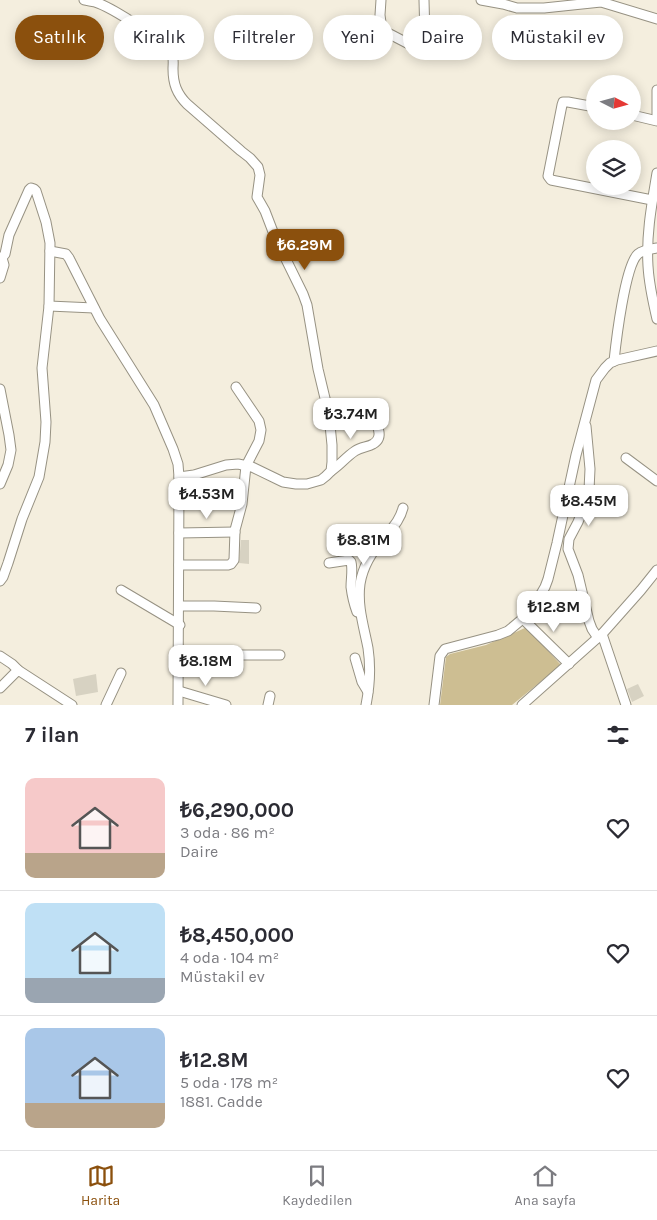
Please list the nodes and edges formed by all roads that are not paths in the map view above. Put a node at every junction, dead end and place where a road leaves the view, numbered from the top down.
1 (84, 0) edge
2 (381, 0) edge
3 (424, 0) edge
4 (481, 0) edge
5 (506, 2) edge
6 (657, 19) edge
7 (657, 90) edge
8 (586, 105) edge
9 (657, 116) edge
10 (641, 118) edge
11 (657, 121) edge
12 (657, 173) edge
13 (654, 198) edge
14 (652, 249) edge
15 (50, 251) junction
16 (1, 259) edge
17 (0, 278) edge
18 (49, 306) junction
19 (94, 308) junction
20 (657, 319) edge
21 (657, 351) edge
22 (614, 362) junction
23 (236, 387) dead end
24 (0, 389) edge
25 (370, 413) dead end
26 (585, 423) junction
27 (626, 458) dead end
28 (246, 466) junction
29 (331, 471) junction
30 (180, 477) junction
31 (657, 481) edge
32 (0, 484) edge
33 (403, 508) dead end
34 (179, 532) junction
35 (235, 532) junction
36 (557, 543) junction
37 (568, 544) junction
38 (329, 563) dead end
39 (179, 565) junction
40 (657, 570) edge
41 (0, 581) edge
42 (121, 590) dead end
43 (180, 606) junction
44 (256, 608) dead end
45 (523, 619) junction
46 (362, 620) junction
47 (180, 625) junction
48 (600, 636) junction
49 (180, 655) junction
50 (280, 655) dead end
51 (0, 656) edge
52 (355, 658) dead end
53 (569, 664) junction
54 (18, 670) junction
55 (121, 673) dead end
56 (0, 688) edge
57 (179, 691) junction
58 (368, 692) junction
59 (72, 705) edge
60 (106, 705) edge
61 (178, 705) edge
62 (226, 705) edge
63 (366, 705) edge
64 (434, 705) edge
65 (522, 705) edge
66 (626, 705) edge

1 - 29 street
2 - 3 street
4 - 5 street
5 - 6 street
7 - 9 street
8 - 13 street
10 - 11 street
12 - 13 street
13 - 14 street
14 - 20 street
14 - 22 street
15 - 16 street
15 - 18 street
15 - 19 street
16 - 17 street
18 - 19 street
18 - 41 street
19 - 30 street
21 - 22 street
22 - 26 street
23 - 28 street
24 - 32 street
25 - 29 street
26 - 36 street
26 - 37 street
27 - 31 street
28 - 29 street
28 - 30 street
28 - 35 street
30 - 34 street
33 - 46 street
34 - 35 street
34 - 39 street
35 - 39 street
36 - 37 street
36 - 45 street
37 - 48 street
38 - 46 street
39 - 43 street
40 - 48 street
42 - 47 street
43 - 44 street
43 - 47 street
45 - 53 street
45 - 64 street
46 - 58 street
47 - 49 street
48 - 53 street
48 - 66 street
49 - 50 street
49 - 57 street
51 - 54 street
52 - 58 street
53 - 65 street
54 - 56 street
54 - 59 street
55 - 60 street
57 - 61 street
57 - 62 street
58 - 63 street

